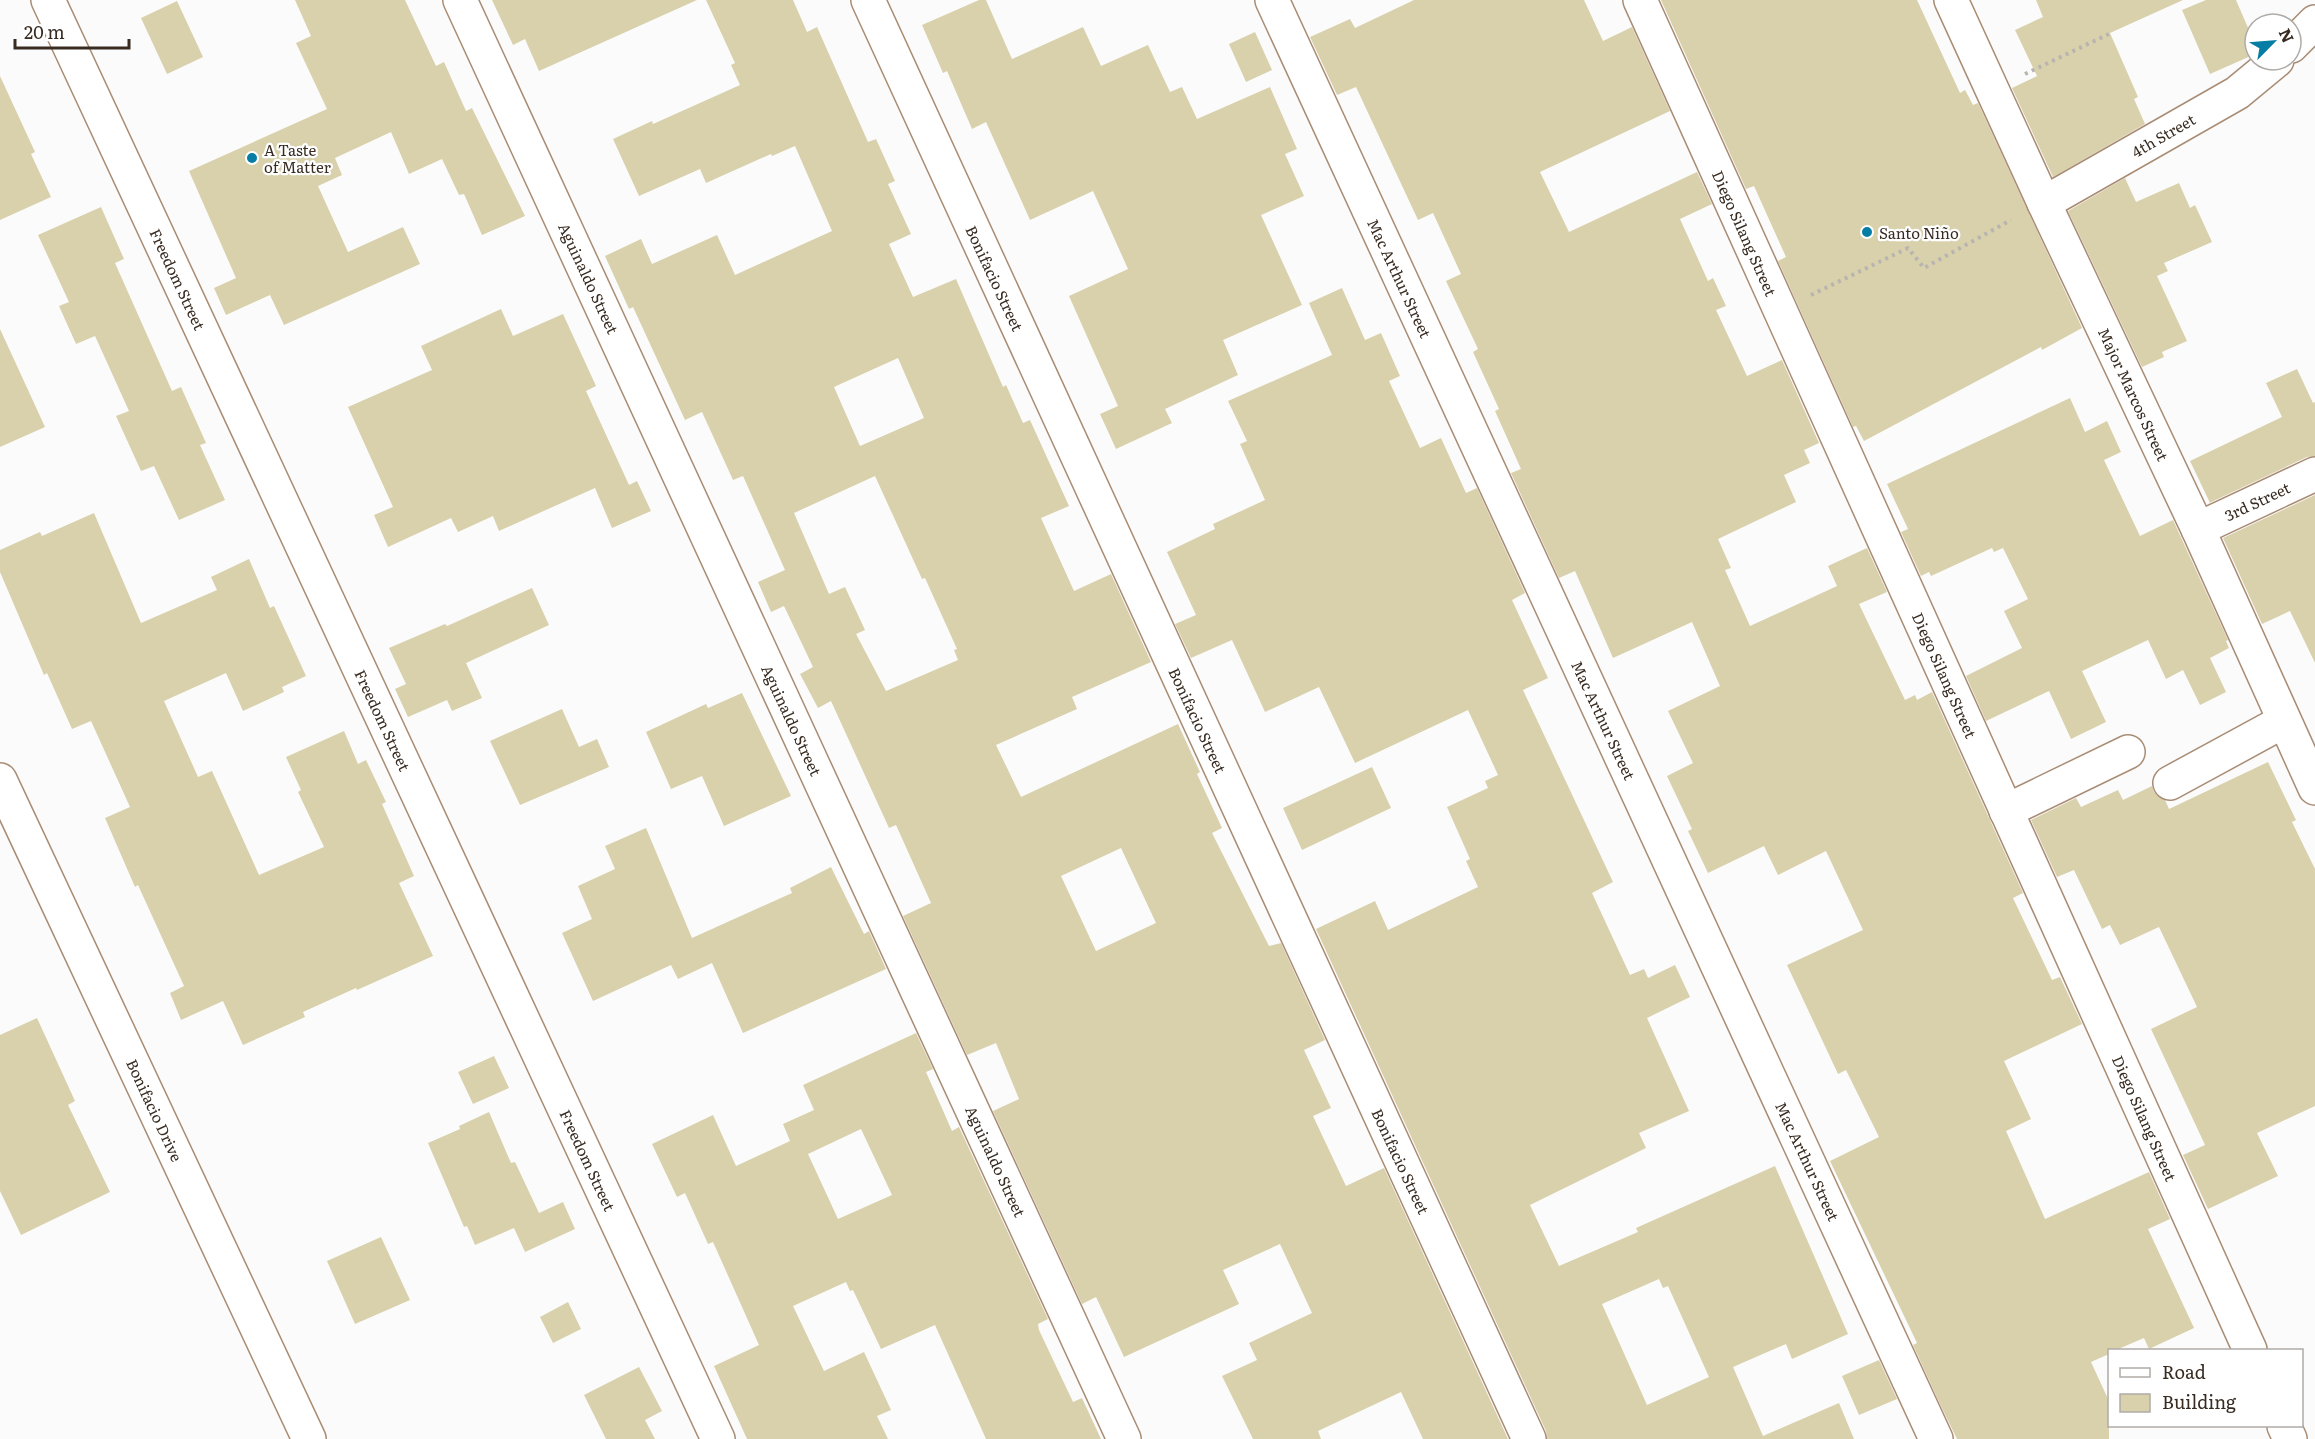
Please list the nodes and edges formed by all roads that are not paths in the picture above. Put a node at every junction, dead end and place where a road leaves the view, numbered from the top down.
1 (48, 0) edge
2 (460, 0) edge
3 (868, 0) edge
4 (1272, 0) edge
5 (1640, 0) edge
6 (1951, 0) edge
7 (2315, 22) edge
8 (2303, 34) edge
9 (2262, 72) edge
10 (2044, 202) junction
11 (2315, 474) edge
12 (2198, 529) junction
13 (2284, 722) junction
14 (2128, 752) dead end
15 (2312, 774) edge
16 (0, 780) edge
17 (2170, 783) dead end
18 (2006, 811) junction
19 (2250, 1349) edge
20 (309, 1439) edge
21 (718, 1439) edge
22 (1124, 1439) edge
23 (1529, 1439) edge
24 (1936, 1439) edge

1 - 21 street, Freedom Street
2 - 22 street, Aguinaldo Street
3 - 23 street, Bonifacio Street
4 - 24 street, Mac Arthur Street
5 - 18 street, Diego Silang Street
6 - 10 street, Major Marcos Street
7 - 8 street
9 - 10 street, 4th Street
10 - 12 street, Major Marcos Street
11 - 12 street, 3rd Street
12 - 13 street, Major Marcos Street
13 - 15 street, Major Marcos Street
13 - 17 street
14 - 18 street
16 - 20 street, Bonifacio Drive
18 - 19 street, Diego Silang Street

